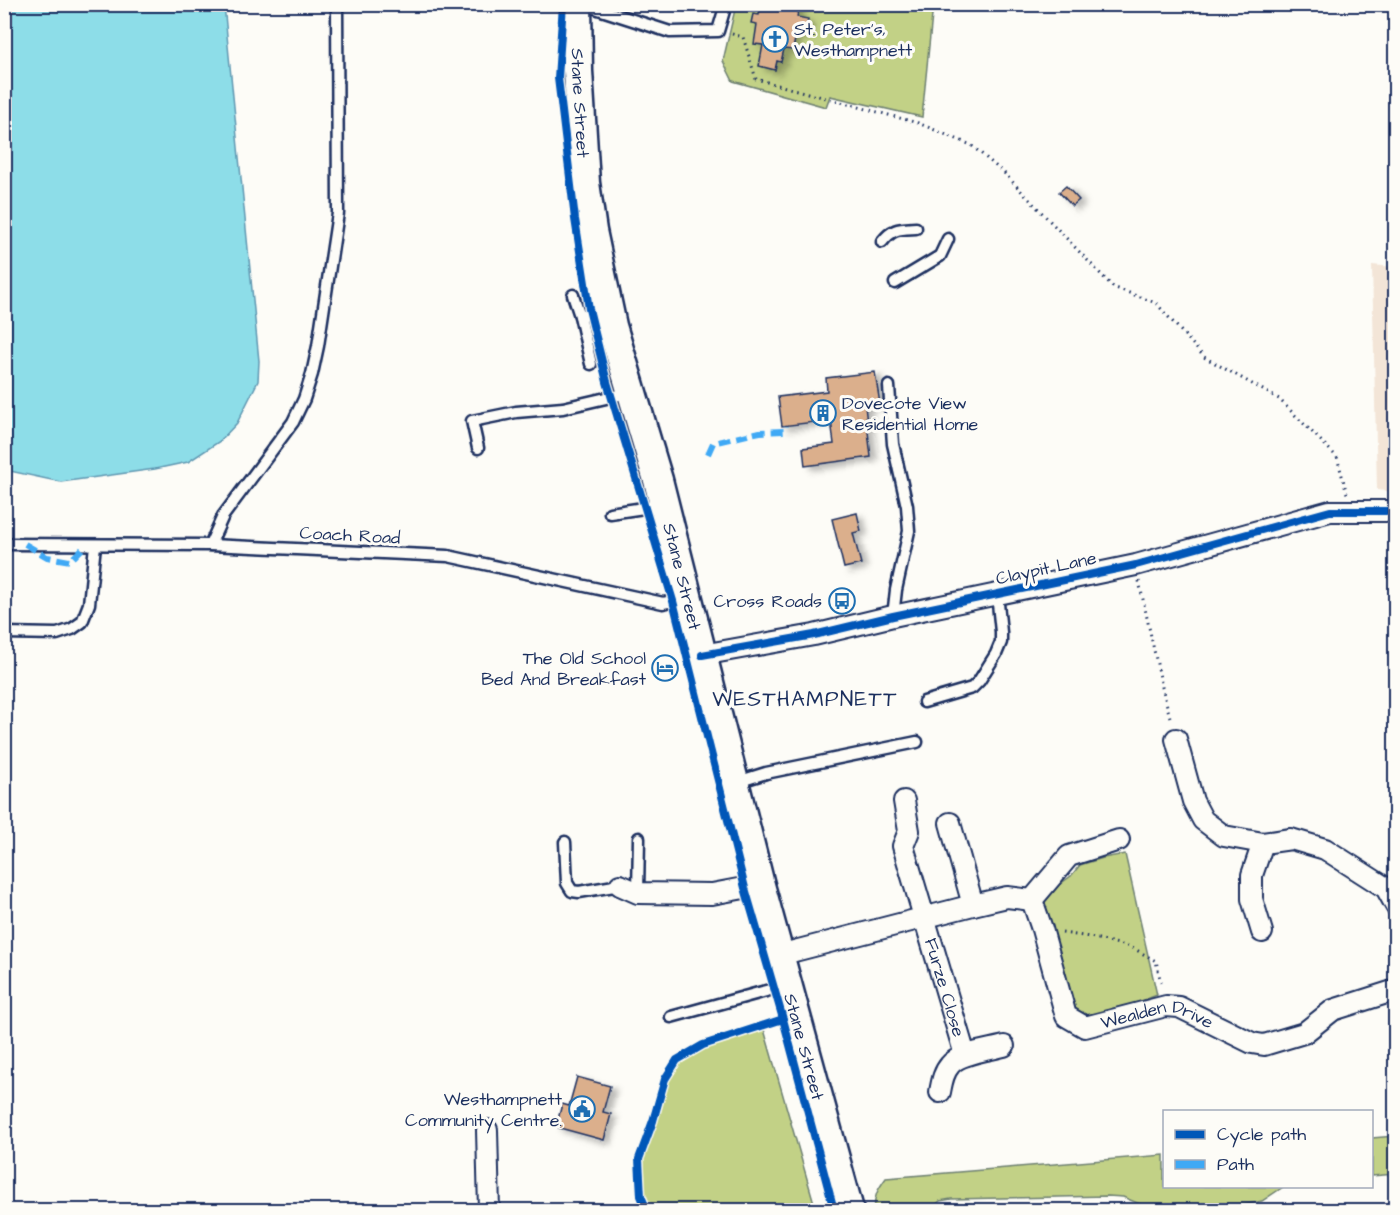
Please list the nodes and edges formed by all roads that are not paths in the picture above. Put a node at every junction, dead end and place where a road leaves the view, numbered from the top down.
1 (337, 4) edge
2 (577, 4) edge
3 (583, 4) edge
4 (726, 4) edge
5 (916, 228) dead end
6 (948, 239) dead end
7 (882, 242) dead end
8 (895, 283) dead end
9 (573, 295) dead end
10 (608, 311) junction
11 (580, 316) junction
12 (591, 364) dead end
13 (889, 386) dead end
14 (632, 392) junction
15 (478, 448) dead end
16 (664, 505) junction
17 (1395, 511) edge
18 (610, 513) dead end
19 (4, 544) edge
20 (95, 545) junction
21 (210, 545) junction
22 (997, 594) junction
23 (688, 598) junction
24 (893, 616) junction
25 (4, 633) edge
26 (702, 655) junction
27 (924, 702) dead end
28 (1176, 739) road end
29 (917, 742) dead end
30 (734, 783) junction
31 (904, 801) dead end
32 (950, 823) dead end
33 (639, 838) dead end
34 (1119, 840) dead end
35 (565, 842) dead end
36 (1263, 843) junction
37 (620, 885) joint
38 (760, 885) junction
39 (638, 893) junction
40 (1032, 900) junction
41 (973, 905) junction
42 (1395, 906) edge
43 (924, 918) junction
44 (1262, 932) dead end
45 (779, 955) junction
46 (788, 985) junction
47 (1395, 990) edge
48 (671, 1017) dead end
49 (1004, 1046) dead end
50 (965, 1055) junction
51 (940, 1092) dead end
52 (487, 1130) dead end
53 (489, 1210) edge
54 (849, 1210) edge

1 - 21 lane
2 - 10 street, Stane Street
3 - 4 lane
5 - 7 lane
6 - 8 lane
9 - 11 lane
10 - 11 lane
10 - 14 street, Stane Street
11 - 12 lane
13 - 24 lane
14 - 15 lane
14 - 16 street, Stane Street
16 - 18 lane
16 - 23 street, Stane Street
17 - 22 street, Claypit Lane
19 - 20 lane, Coach Road
20 - 21 lane, Coach Road
20 - 25 lane
21 - 23 lane, Coach Road
22 - 24 street, Claypit Lane
22 - 27 lane
23 - 26 street, Stane Street
24 - 26 street, Claypit Lane
26 - 30 street, Stane Street
28 - 36 street
29 - 30 lane
30 - 38 street, Stane Street
31 - 43 street, Furze Close
32 - 41 street
33 - 39 lane
34 - 40 street
35 - 37 lane
36 - 42 street
36 - 44 street
37 - 39 street
38 - 39 street
38 - 45 street, Stane Street
40 - 41 street
40 - 47 street, Wealden Drive
41 - 43 street
43 - 45 street
43 - 50 street, Furze Close
45 - 46 street, Stane Street
46 - 48 lane
46 - 54 street, Stane Street
49 - 50 street, Furze Close
50 - 51 street, Furze Close
52 - 53 street

